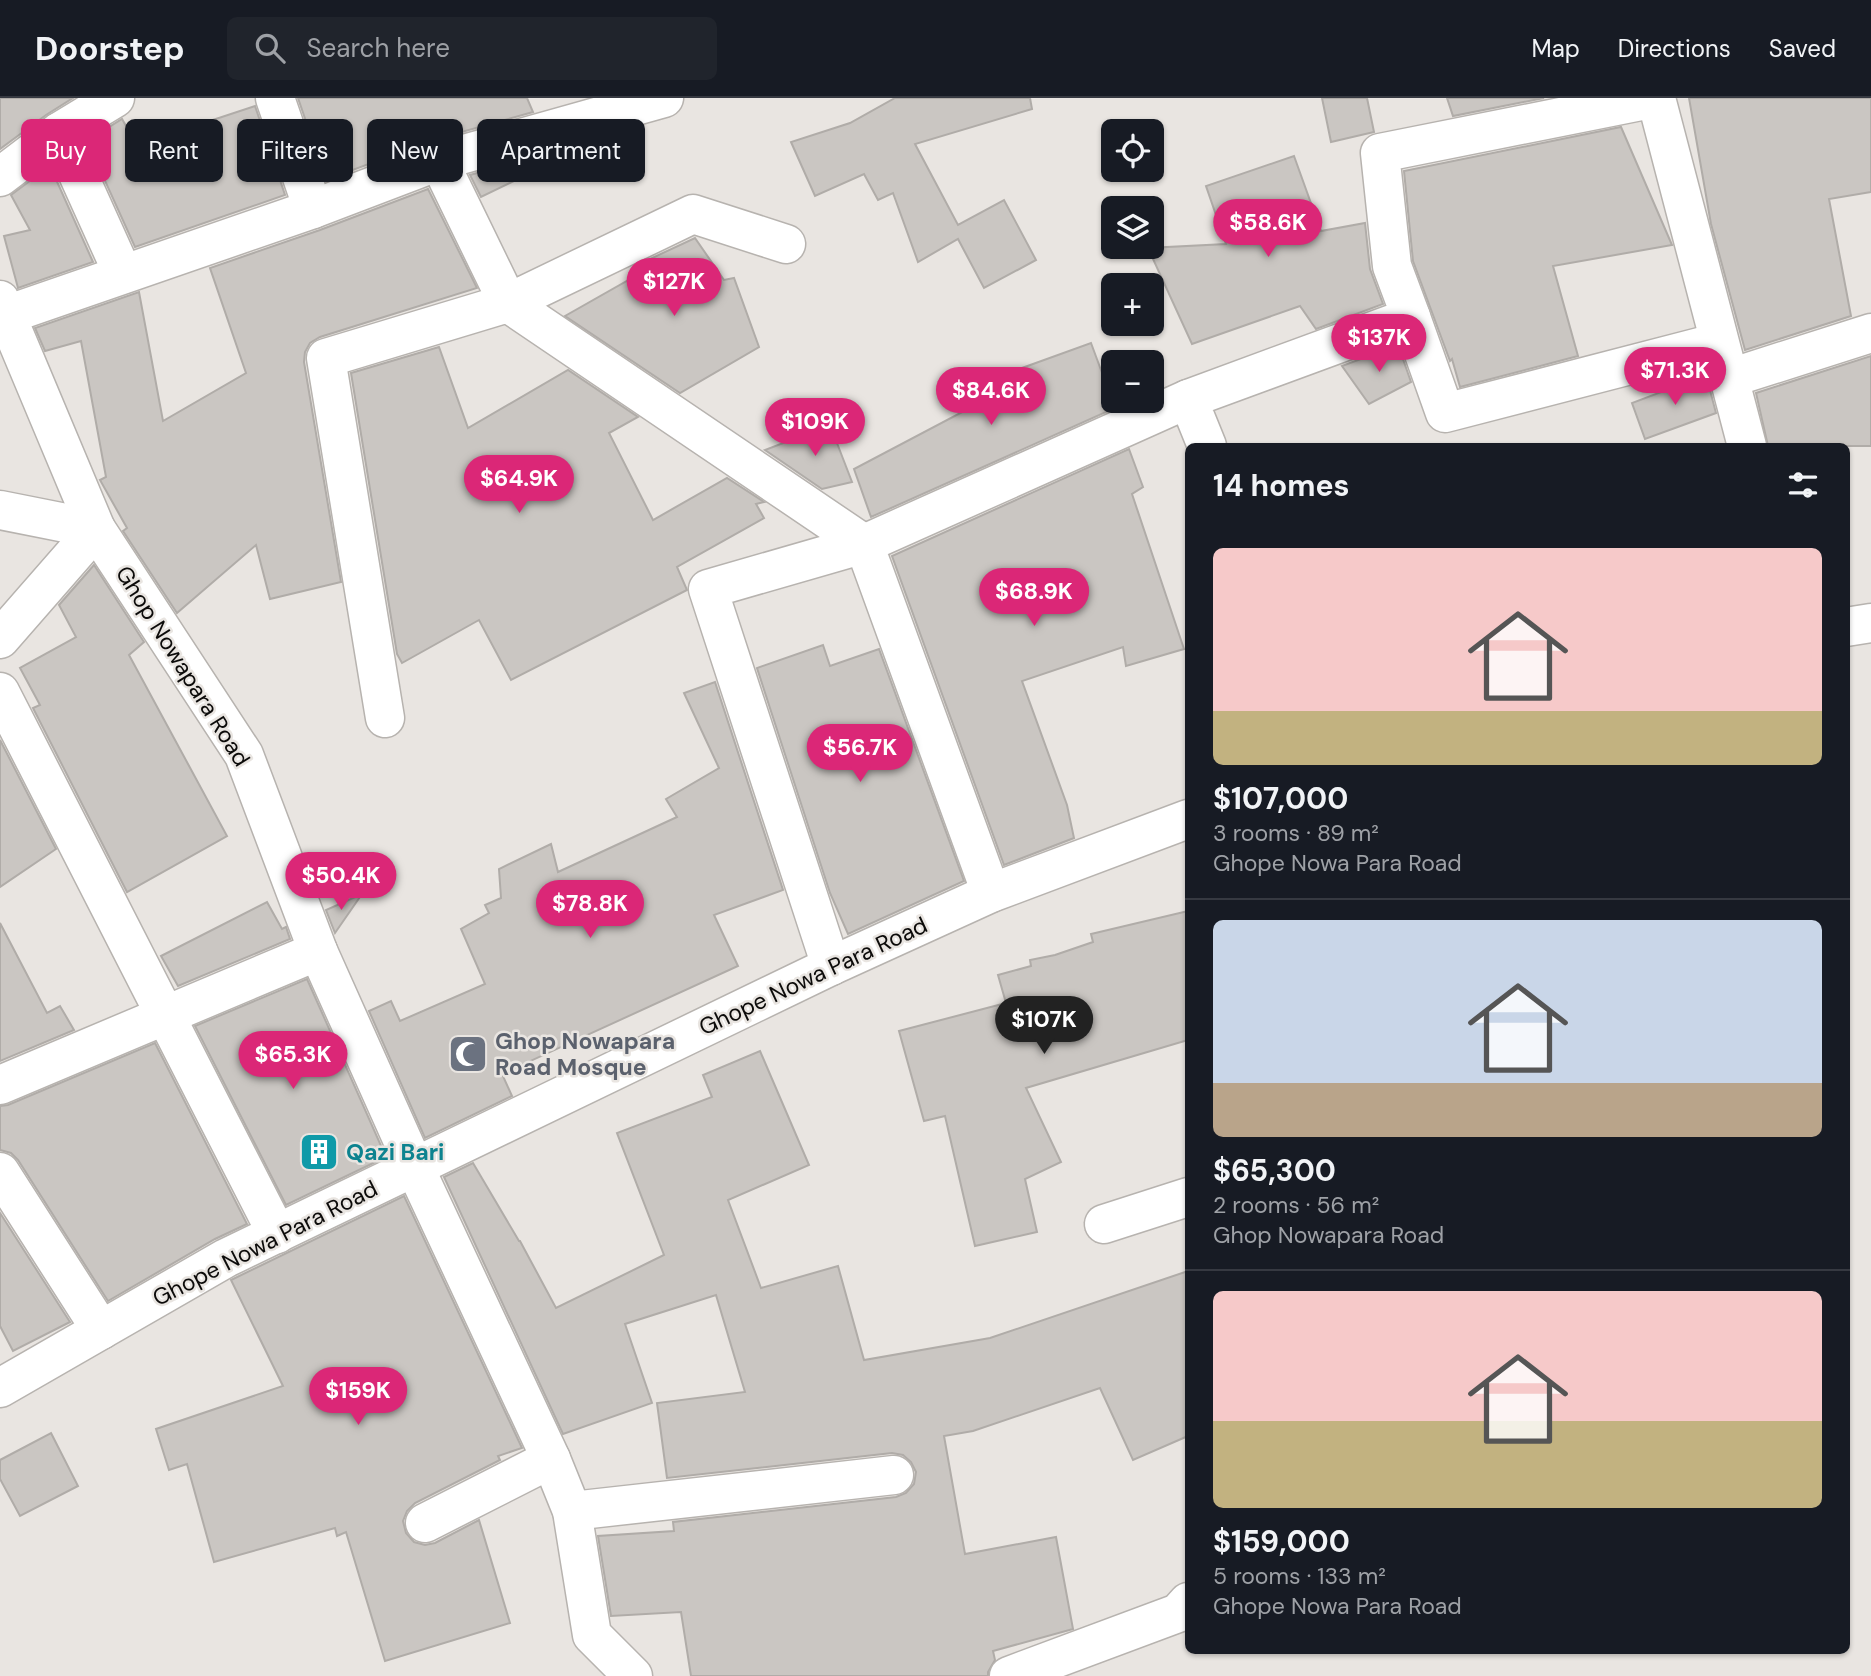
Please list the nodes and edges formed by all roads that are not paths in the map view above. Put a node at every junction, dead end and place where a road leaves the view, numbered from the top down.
1 (115, 98) edge
2 (275, 98) edge
3 (664, 98) edge
4 (1656, 98) edge
5 (80, 119) edge
6 (463, 155) edge
7 (21, 161) edge
8 (0, 177) edge
9 (82, 182) edge
10 (385, 182) edge
11 (449, 182) edge
12 (313, 209) junction
13 (786, 244) dead end
14 (123, 274) junction
15 (508, 303) junction
16 (3, 307) edge
17 (1411, 317) junction
18 (1871, 333) edge
19 (1719, 342) junction
20 (1730, 379) junction
21 (1188, 399) junction
22 (1206, 443) edge
23 (1747, 443) edge
24 (0, 510) edge
25 (96, 529) junction
26 (864, 544) junction
27 (1871, 623) edge
28 (1850, 626) edge
29 (0, 639) edge
30 (0, 692) edge
31 (385, 718) dead end
32 (1185, 820) edge
33 (990, 893) junction
34 (318, 951) junction
35 (831, 966) junction
36 (166, 1016) junction
37 (0, 1085) edge
38 (415, 1168) junction
39 (0, 1172) edge
40 (1185, 1199) edge
41 (1104, 1224) dead end
42 (277, 1234) junction
43 (101, 1330) junction
44 (0, 1388) edge
45 (551, 1459) junction
46 (894, 1475) dead end
47 (572, 1511) junction
48 (425, 1523) dead end
49 (1185, 1605) edge
50 (634, 1676) edge
51 (1009, 1676) edge

1 - 5 street
2 - 12 street
3 - 6 street
4 - 17 street
4 - 19 street
7 - 8 street
9 - 14 street
10 - 12 street
11 - 15 street
12 - 14 street
13 - 15 street
14 - 16 street
15 - 26 street
15 - 31 street
16 - 25 street, Ghop Nowapara Road
17 - 19 street
17 - 21 street
18 - 20 street
19 - 20 street
20 - 23 street
21 - 22 street
21 - 26 street
24 - 25 street
25 - 29 street
25 - 34 street, Ghop Nowapara Road
26 - 33 street
26 - 35 street
27 - 28 street
30 - 36 street
32 - 33 street, Ghope Nowa Para Road
33 - 35 street, Ghope Nowa Para Road
34 - 36 street
34 - 38 street, Ghop Nowapara Road
35 - 38 street, Ghope Nowa Para Road
36 - 37 street
36 - 42 street
38 - 42 street, Ghope Nowa Para Road
38 - 45 street, Ghop Nowapara Road
39 - 43 street
40 - 41 street
42 - 43 street, Ghope Nowa Para Road
43 - 44 street, Ghope Nowa Para Road
45 - 47 street, Ghop Nowapara Road
45 - 48 street
46 - 47 street
47 - 50 street, Ghop Nowapara Road
49 - 51 street

